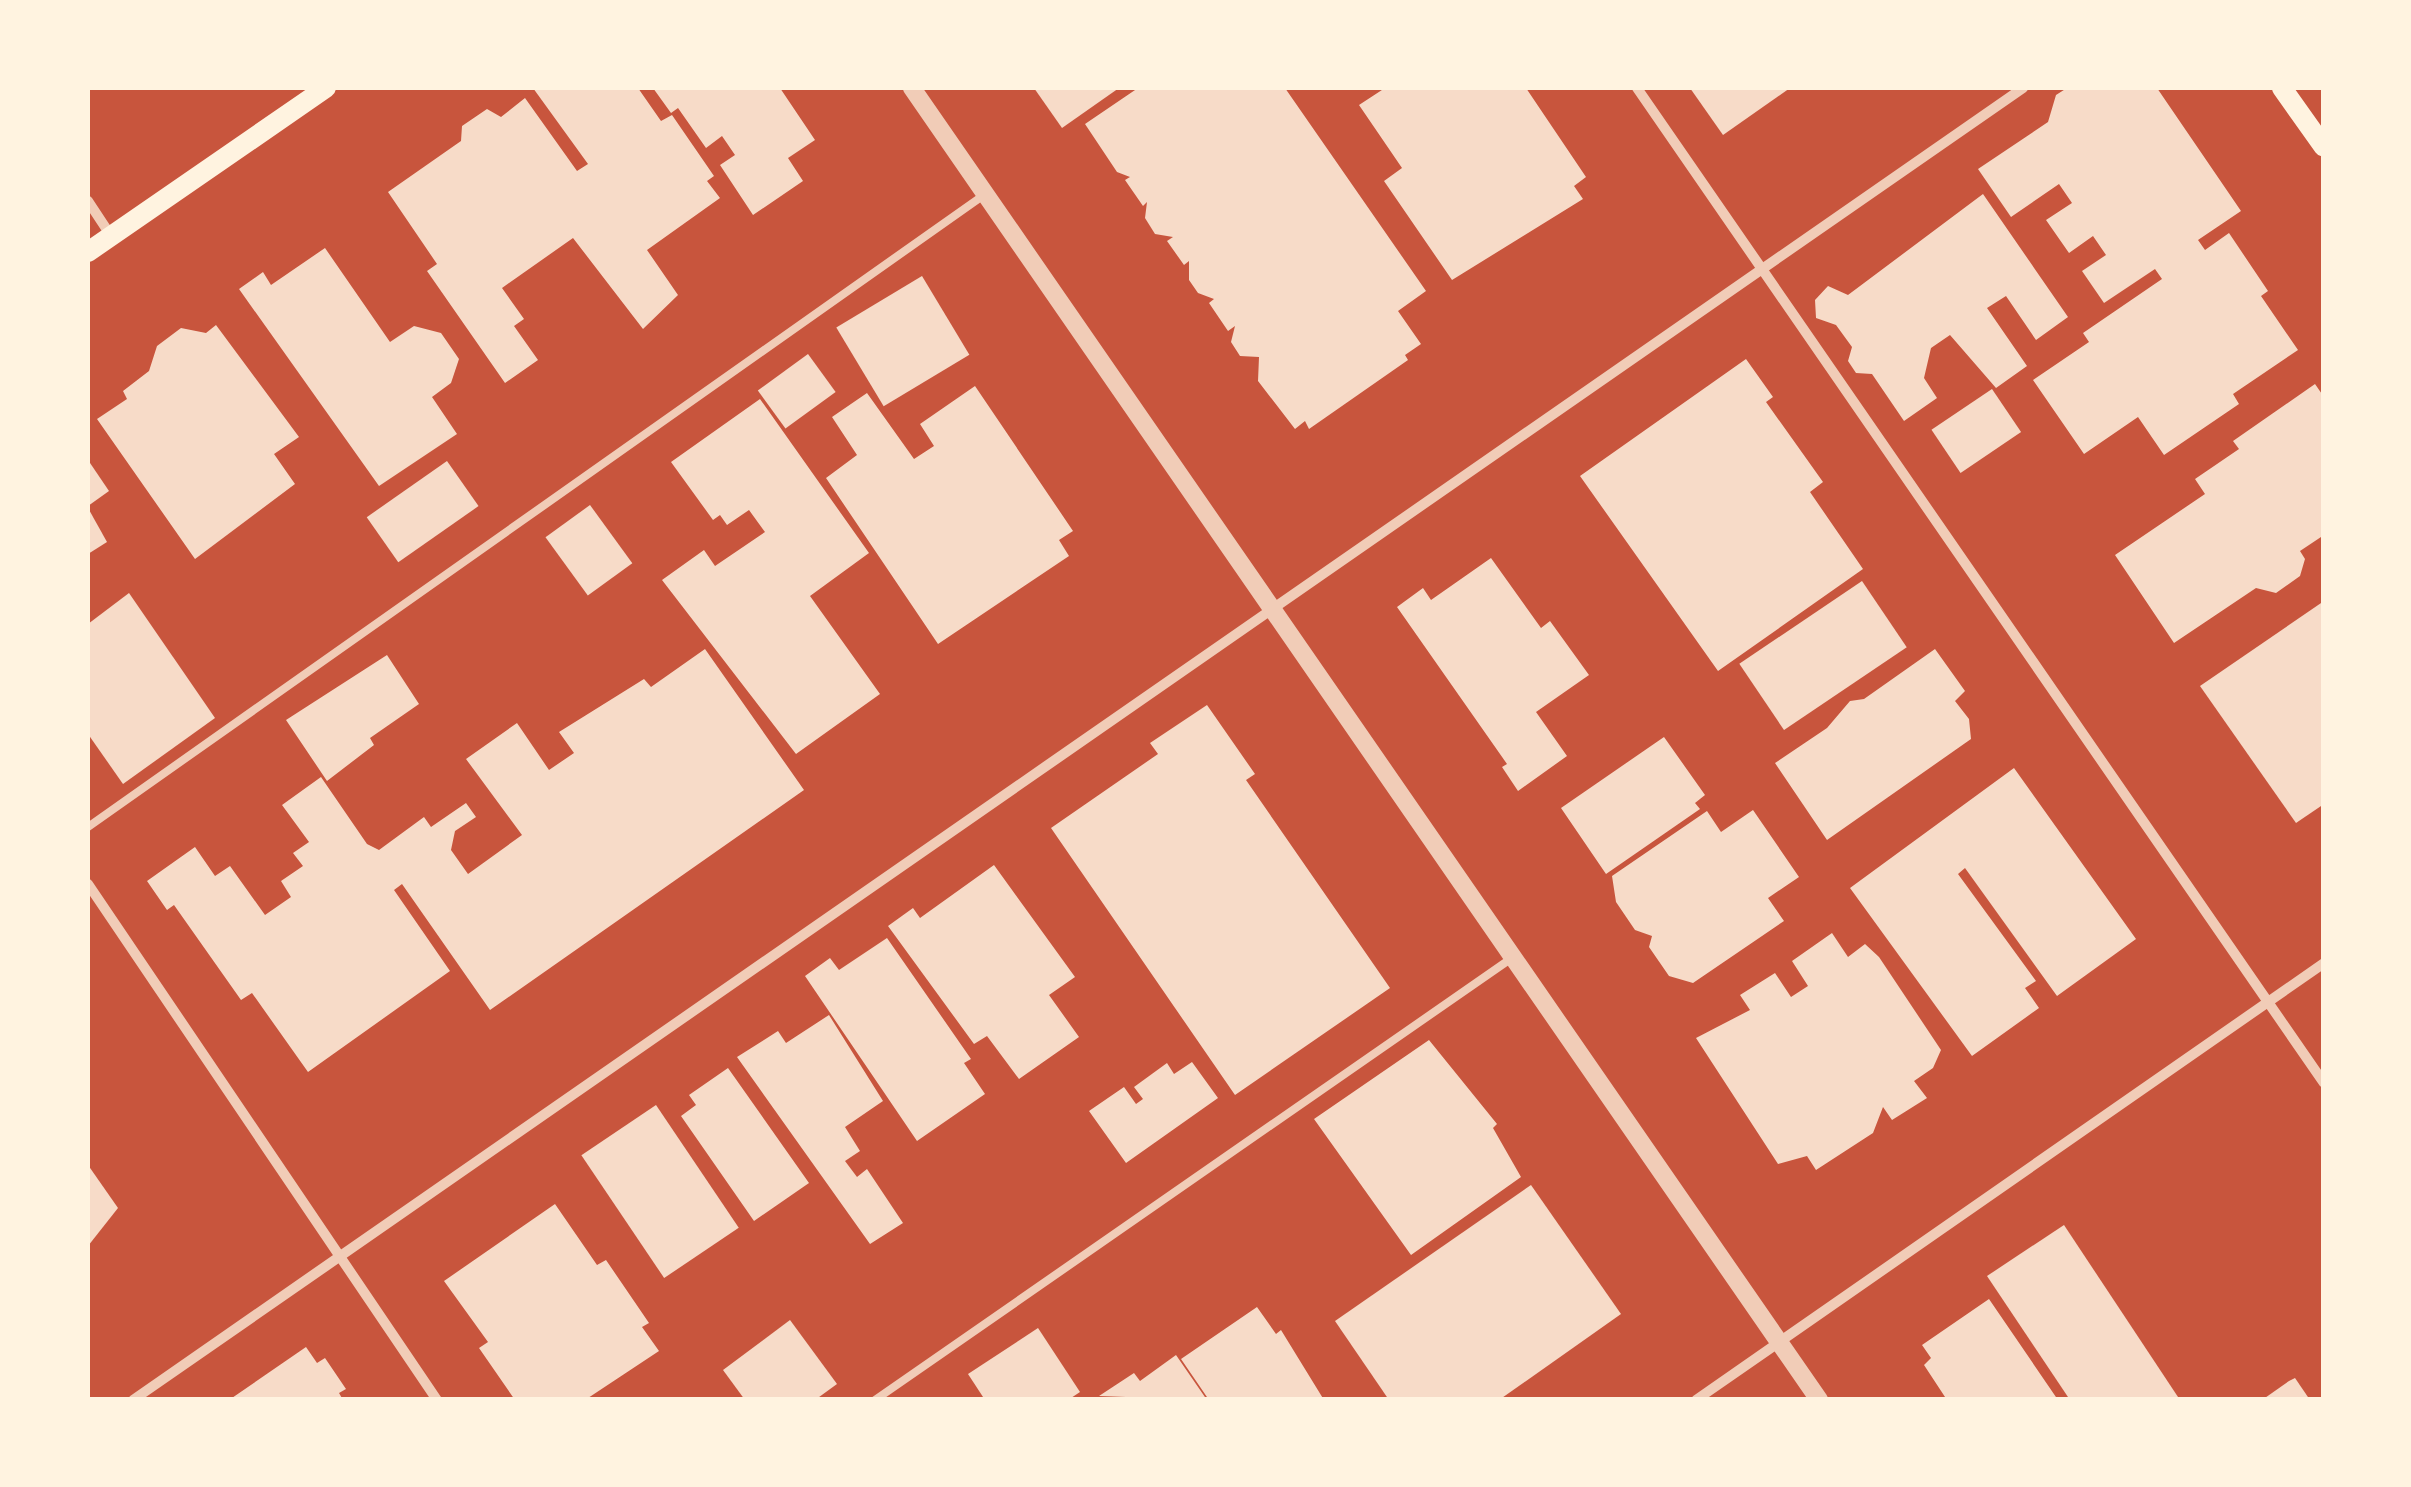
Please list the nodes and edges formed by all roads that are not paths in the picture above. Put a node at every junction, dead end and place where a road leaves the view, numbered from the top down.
1 (326, 88) edge
2 (912, 88) edge
3 (1636, 88) edge
4 (2023, 88) edge
5 (2282, 88) edge
6 (2324, 147) edge
7 (984, 195) junction
8 (88, 202) edge
9 (111, 236) junction
10 (88, 252) edge
11 (1762, 268) junction
12 (1275, 607) junction
13 (88, 828) edge
14 (88, 884) edge
15 (1516, 956) junction
16 (2324, 963) edge
17 (2268, 1002) junction
18 (2324, 1084) edge
19 (339, 1257) junction
20 (1781, 1340) junction
21 (133, 1400) edge
22 (438, 1400) edge
23 (875, 1400) edge
24 (1696, 1400) edge
25 (1819, 1400) edge

1 - 9 main road
2 - 7 street
3 - 11 street
4 - 11 street
5 - 6 main road
7 - 12 street
7 - 13 lane
8 - 9 street
9 - 10 main road
11 - 12 street
11 - 17 street
12 - 15 street
12 - 19 street
14 - 19 street
15 - 20 street
15 - 23 lane
16 - 17 street
17 - 18 street
17 - 20 street
19 - 21 street
19 - 22 street
20 - 24 street
20 - 25 street

